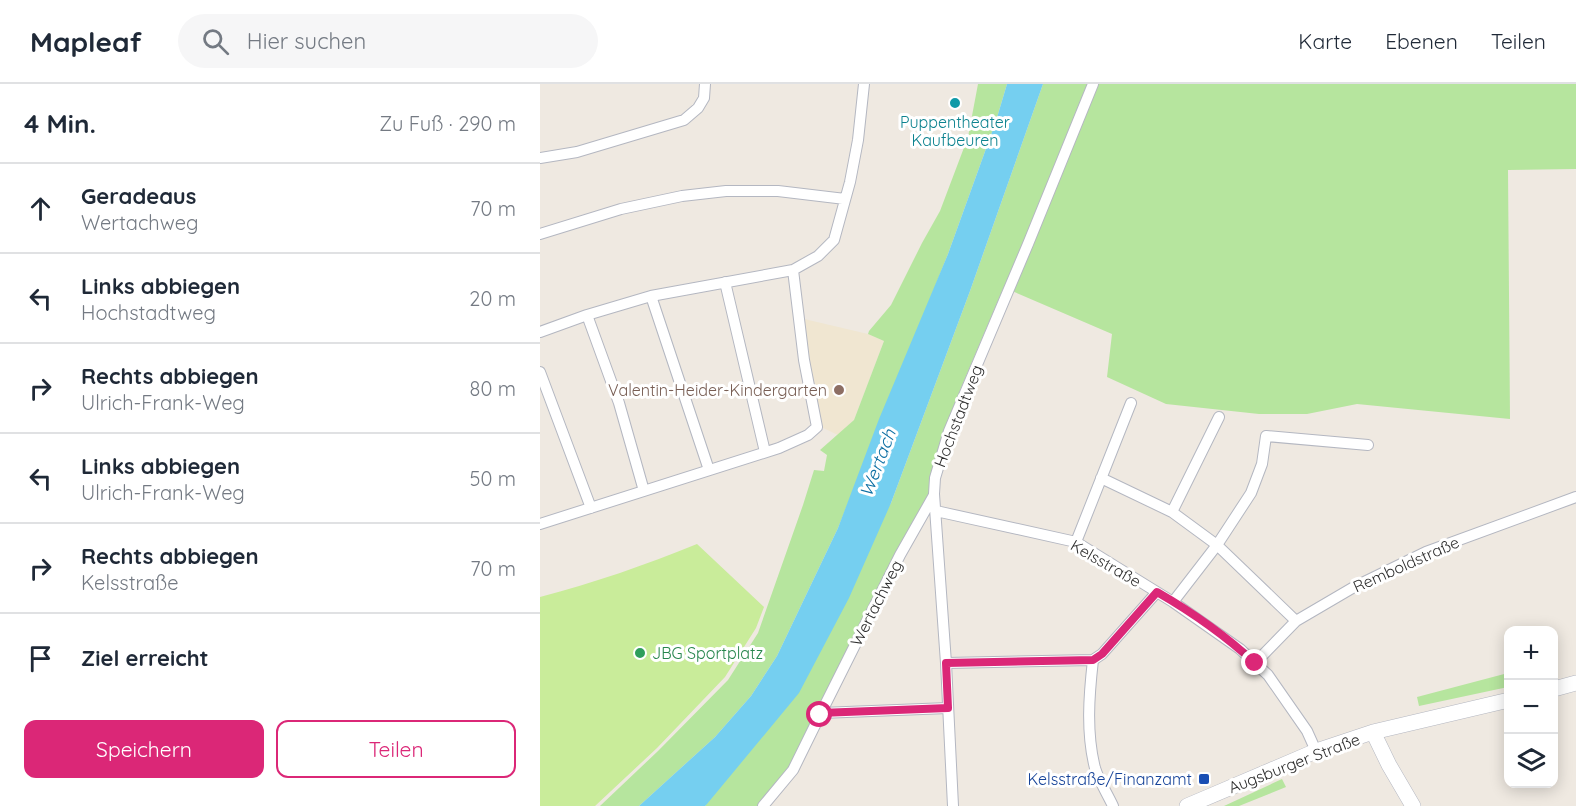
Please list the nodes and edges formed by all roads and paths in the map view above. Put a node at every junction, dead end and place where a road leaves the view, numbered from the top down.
1 (705, 84) edge
2 (864, 84) edge
3 (1093, 84) edge
4 (540, 158) edge
5 (846, 199) junction
6 (540, 234) edge
7 (793, 270) junction
8 (725, 282) junction
9 (651, 296) junction
10 (587, 315) junction
11 (540, 332) edge
12 (540, 372) edge
13 (1131, 403) dead end
14 (1219, 417) dead end
15 (1368, 444) dead end
16 (765, 452) junction
17 (709, 470) junction
18 (1101, 478) junction
19 (644, 491) junction
20 (934, 494) junction
21 (1576, 497) edge
22 (591, 508) junction
23 (936, 511) junction
24 (1172, 512) junction
25 (540, 524) edge
26 (1076, 542) junction
27 (1217, 544) junction
28 (1157, 592) junction
29 (1173, 602) junction
30 (1296, 621) junction
31 (1093, 660) junction
32 (946, 663) junction
33 (1255, 663) junction
34 (1576, 683) edge
35 (1558, 688) edge
36 (1504, 701) edge
37 (948, 708) junction
38 (820, 713) junction
39 (1373, 732) junction
40 (1316, 751) junction
41 (762, 806) edge
42 (953, 806) edge
43 (1113, 806) edge
44 (1187, 806) edge
45 (1413, 806) edge

1 - 4 street
2 - 5 street
3 - 20 street, Hochstadtweg
5 - 6 street
5 - 7 street
7 - 8 street
7 - 16 street
8 - 9 street
8 - 16 street
9 - 10 street
9 - 17 street
10 - 11 street
10 - 19 street
12 - 22 street
13 - 18 street
14 - 24 street
15 - 27 street
16 - 17 street
17 - 19 street
18 - 24 street
18 - 26 street
19 - 22 street
20 - 23 street, Hochstadtweg
20 - 38 street, Wertachweg
21 - 30 street, Remboldstraße
22 - 25 street
23 - 26 street, Kelsstraße
23 - 32 street, Hochstadtweg
24 - 27 street
26 - 28 street, Kelsstraße
27 - 29 street
27 - 30 street
28 - 29 street, Kelsstraße
28 - 31 street
29 - 33 street, Kelsstraße
30 - 33 street, Remboldstraße
31 - 32 street
31 - 43 street
32 - 37 street, Hochstadtweg
33 - 40 street, Kelsstraße
34 - 35 main road
36 - 39 main road, Augsburger Straße
37 - 38 street
37 - 42 street, Hochstadtweg
38 - 41 street, Wertachweg
39 - 40 main road, Augsburger Straße
39 - 45 main road
40 - 44 main road, Augsburger Straße

